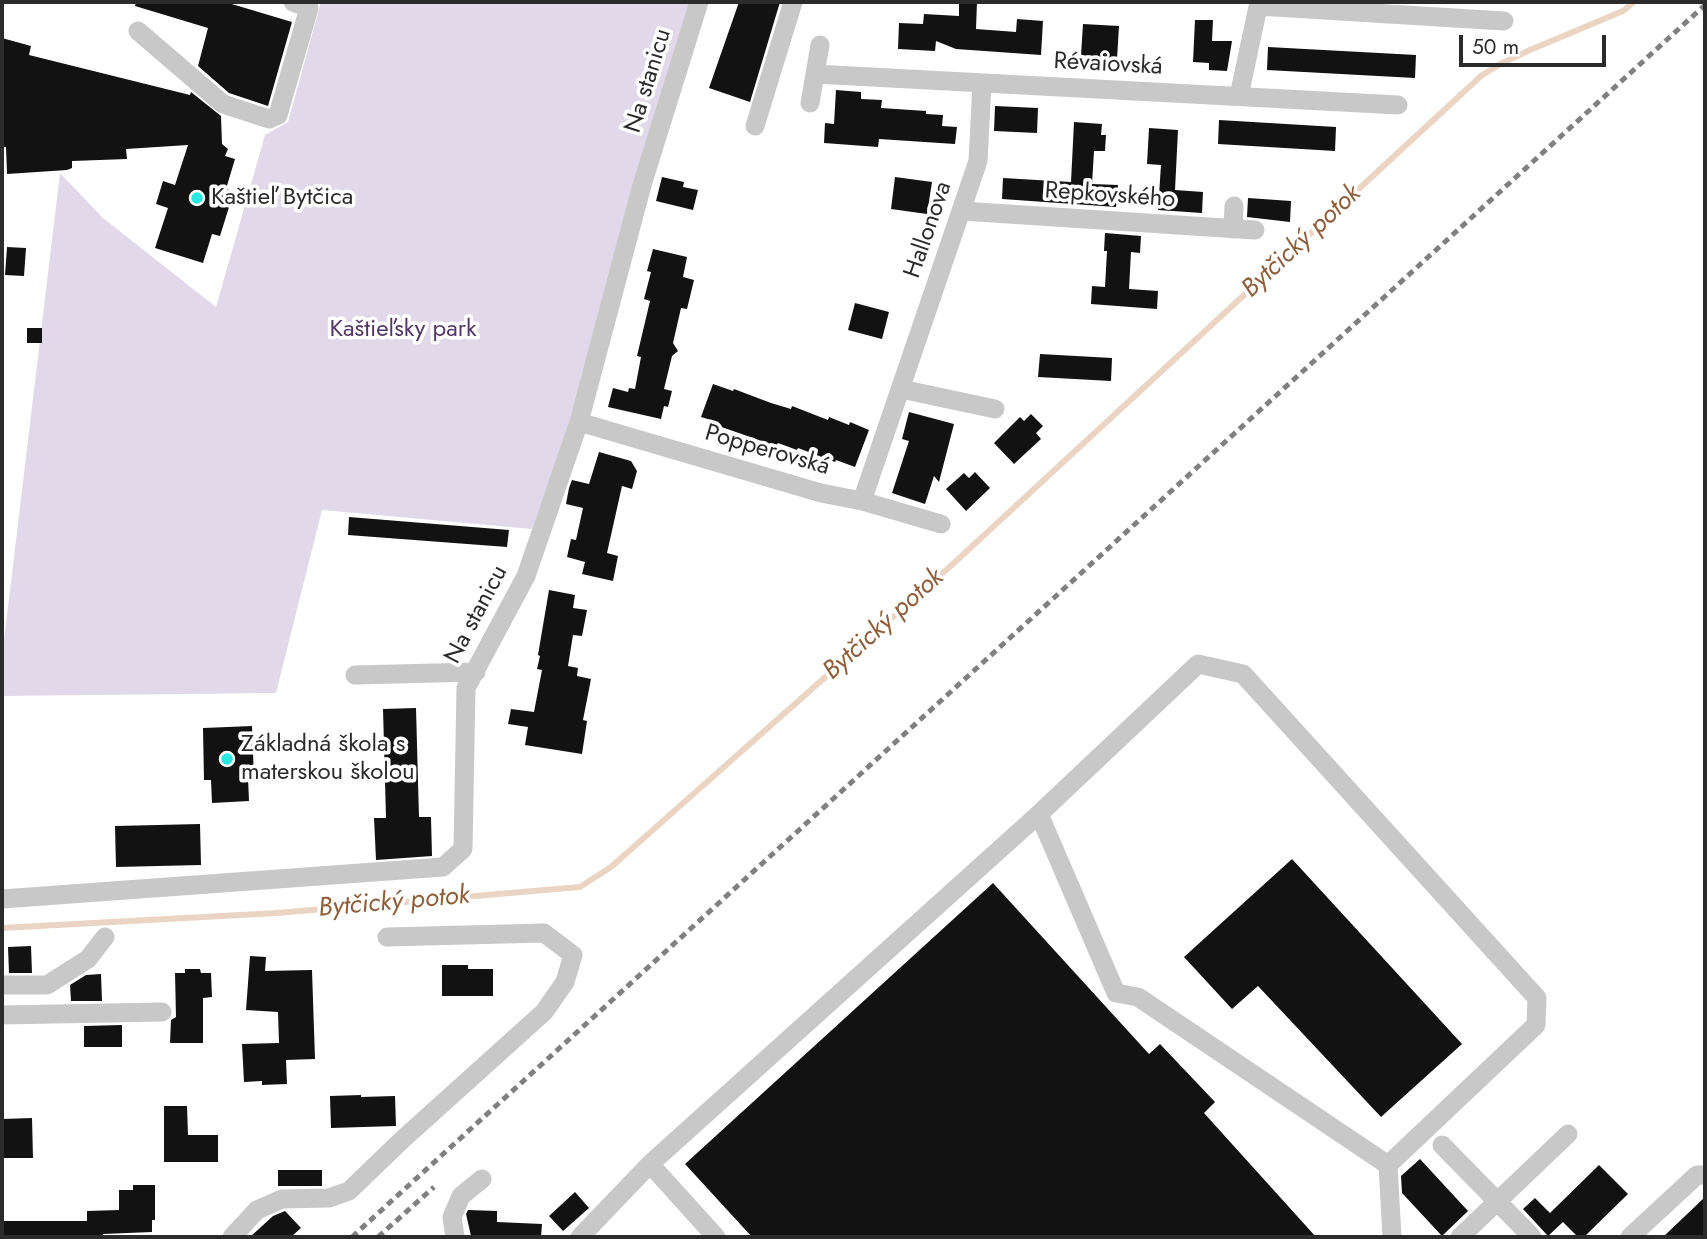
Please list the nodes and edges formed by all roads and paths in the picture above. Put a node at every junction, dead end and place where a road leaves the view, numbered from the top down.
1 (293, 2) edge
2 (699, 2) edge
3 (793, 2) edge
4 (1259, 4) edge
5 (1504, 21) dead end
6 (138, 31) dead end
7 (820, 45) dead end
8 (815, 74) junction
9 (982, 83) junction
10 (1239, 96) junction
11 (810, 103) dead end
12 (1398, 105) dead end
13 (755, 126) dead end
14 (1234, 206) dead end
15 (962, 211) junction
16 (1233, 229) junction
17 (1255, 230) dead end
18 (901, 389) junction
19 (995, 409) dead end
20 (579, 422) junction
21 (862, 501) junction
22 (941, 524) dead end
23 (476, 672) junction
24 (355, 675) dead end
25 (1039, 814) junction
26 (2, 899) edge
27 (106, 937) dead end
28 (387, 937) dead end
29 (2, 985) edge
30 (162, 1012) dead end
31 (2, 1015) edge
32 (1568, 1134) dead end
33 (1442, 1145) dead end
34 (650, 1164) junction
35 (1388, 1165) junction
36 (1705, 1175) edge
37 (482, 1179) dead end
38 (1497, 1202) junction
39 (712, 1236) edge
40 (232, 1237) edge
41 (455, 1237) edge
42 (580, 1237) edge
43 (1392, 1237) edge
44 (1460, 1237) edge
45 (1532, 1237) edge
46 (1630, 1237) edge

1 - 6 street
2 - 20 street, Na stanicu
3 - 13 street
4 - 5 street
4 - 10 street
7 - 8 street
8 - 9 street, Révaiovská
8 - 11 street
9 - 10 street, Révaiovská
9 - 15 street, Hallonova
10 - 12 street, Révaiovská
14 - 16 street
15 - 16 street, Repkovského
15 - 18 street, Hallonova
16 - 17 street, Repkovského
18 - 19 street
18 - 21 street, Hallonova
20 - 21 street, Popperovská
20 - 23 street, Na stanicu
21 - 22 street, Popperovská
23 - 24 street
23 - 26 street, Na stanicu
25 - 34 street
25 - 35 street
25 - 35 street
27 - 29 street
28 - 40 street
30 - 31 street
32 - 38 street
33 - 38 street
34 - 39 street
34 - 42 street
35 - 43 street
36 - 46 street
37 - 41 street
38 - 44 street
38 - 45 street

